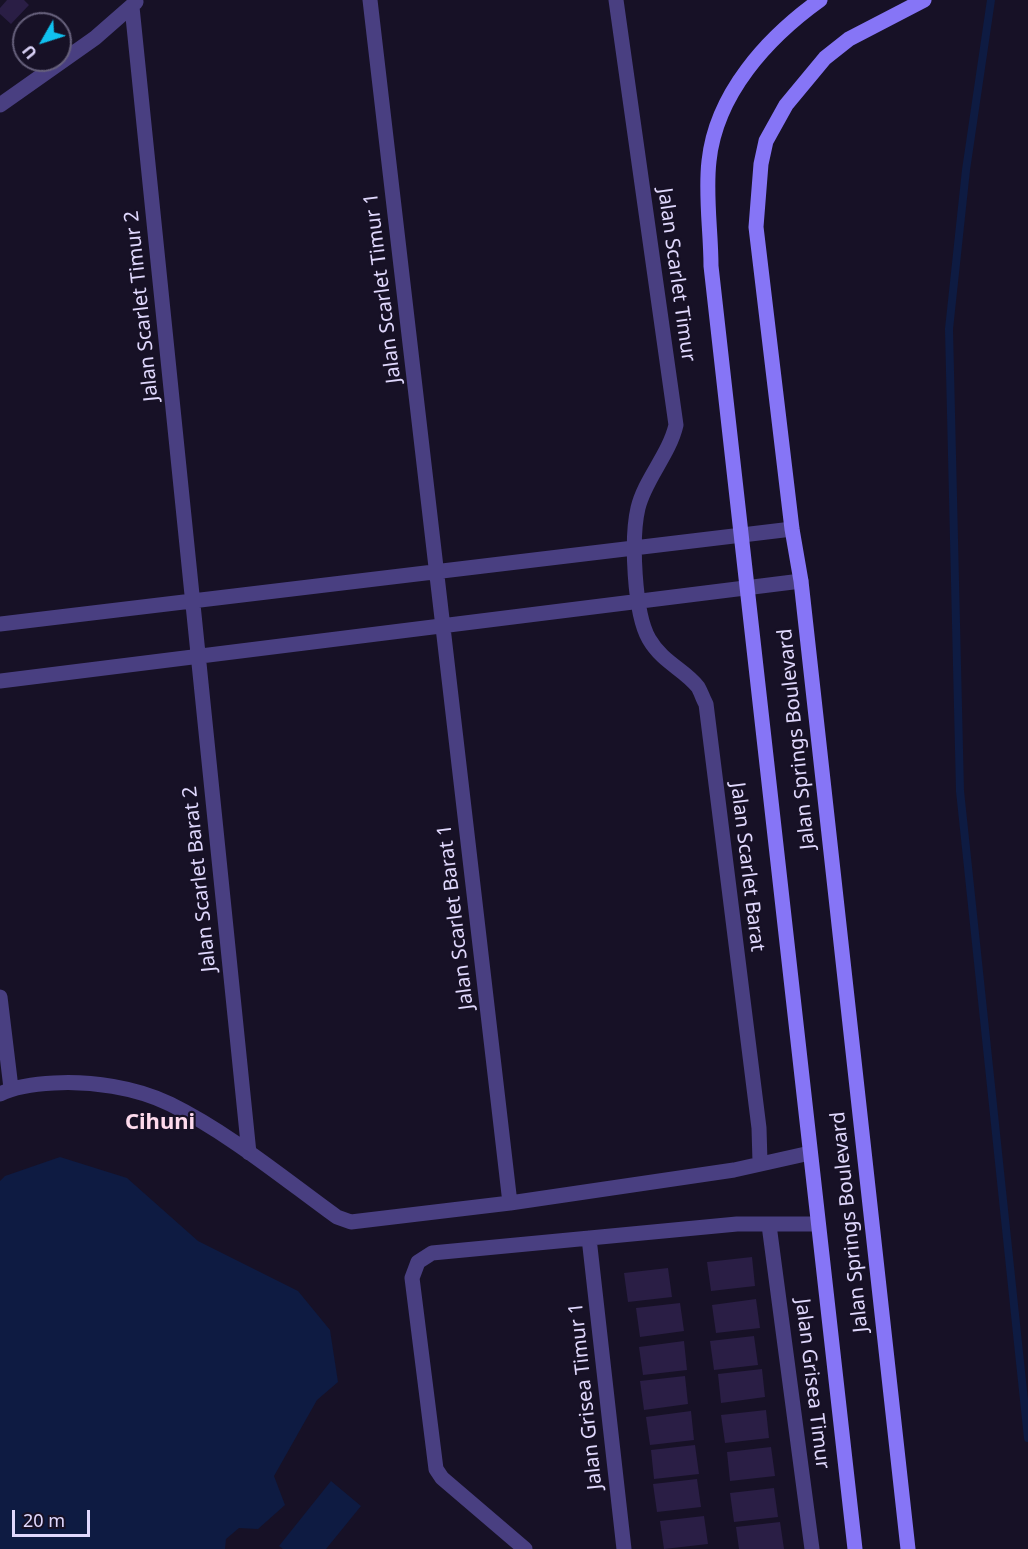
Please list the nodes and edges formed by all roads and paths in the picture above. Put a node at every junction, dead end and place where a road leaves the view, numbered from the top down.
1 (370, 0) edge
2 (616, 0) edge
3 (820, 0) edge
4 (924, 0) edge
5 (135, 3) edge
6 (0, 105) edge
7 (792, 529) junction
8 (741, 536) junction
9 (634, 548) junction
10 (437, 572) junction
11 (801, 581) junction
12 (745, 588) junction
13 (193, 601) junction
14 (639, 601) junction
15 (0, 624) edge
16 (443, 626) junction
17 (199, 656) junction
18 (0, 681) edge
19 (0, 997) edge
20 (6, 1091) edge
21 (249, 1153) junction
22 (810, 1153) junction
23 (760, 1162) junction
24 (510, 1203) junction
25 (818, 1224) junction
26 (769, 1225) junction
27 (589, 1238) junction
28 (525, 1549) edge
29 (624, 1549) edge
30 (812, 1549) edge
31 (855, 1549) edge
32 (908, 1549) edge

1 - 10 street, Jalan Scarlet Timur 1
2 - 9 street, Jalan Scarlet Timur
3 - 8 main road, Jalan Springs Boulevard
4 - 7 main road, Jalan Springs Boulevard
5 - 6 street
5 - 13 street, Jalan Scarlet Timur 2
7 - 8 street
7 - 11 main road, Jalan Springs Boulevard
8 - 9 street
8 - 12 main road, Jalan Springs Boulevard
9 - 10 street
9 - 14 street, Jalan Scarlet Timur
10 - 13 street
10 - 16 street, Jalan Scarlet Timur 1
11 - 12 street
11 - 32 main road, Jalan Springs Boulevard
12 - 14 street
12 - 22 main road, Jalan Springs Boulevard
13 - 15 street
13 - 17 street, Jalan Scarlet Barat 2
14 - 16 street
14 - 23 street, Jalan Scarlet Barat
16 - 17 street
16 - 24 street, Jalan Scarlet Barat 1
17 - 18 street
17 - 21 street, Jalan Scarlet Barat 2
19 - 20 street
20 - 21 street
21 - 24 street
22 - 23 street
22 - 25 main road, Jalan Springs Boulevard
23 - 24 street
25 - 26 street
25 - 31 main road, Jalan Springs Boulevard
26 - 27 street
26 - 30 street, Jalan Grisea Timur
27 - 28 street
27 - 29 street, Jalan Grisea Timur 1

